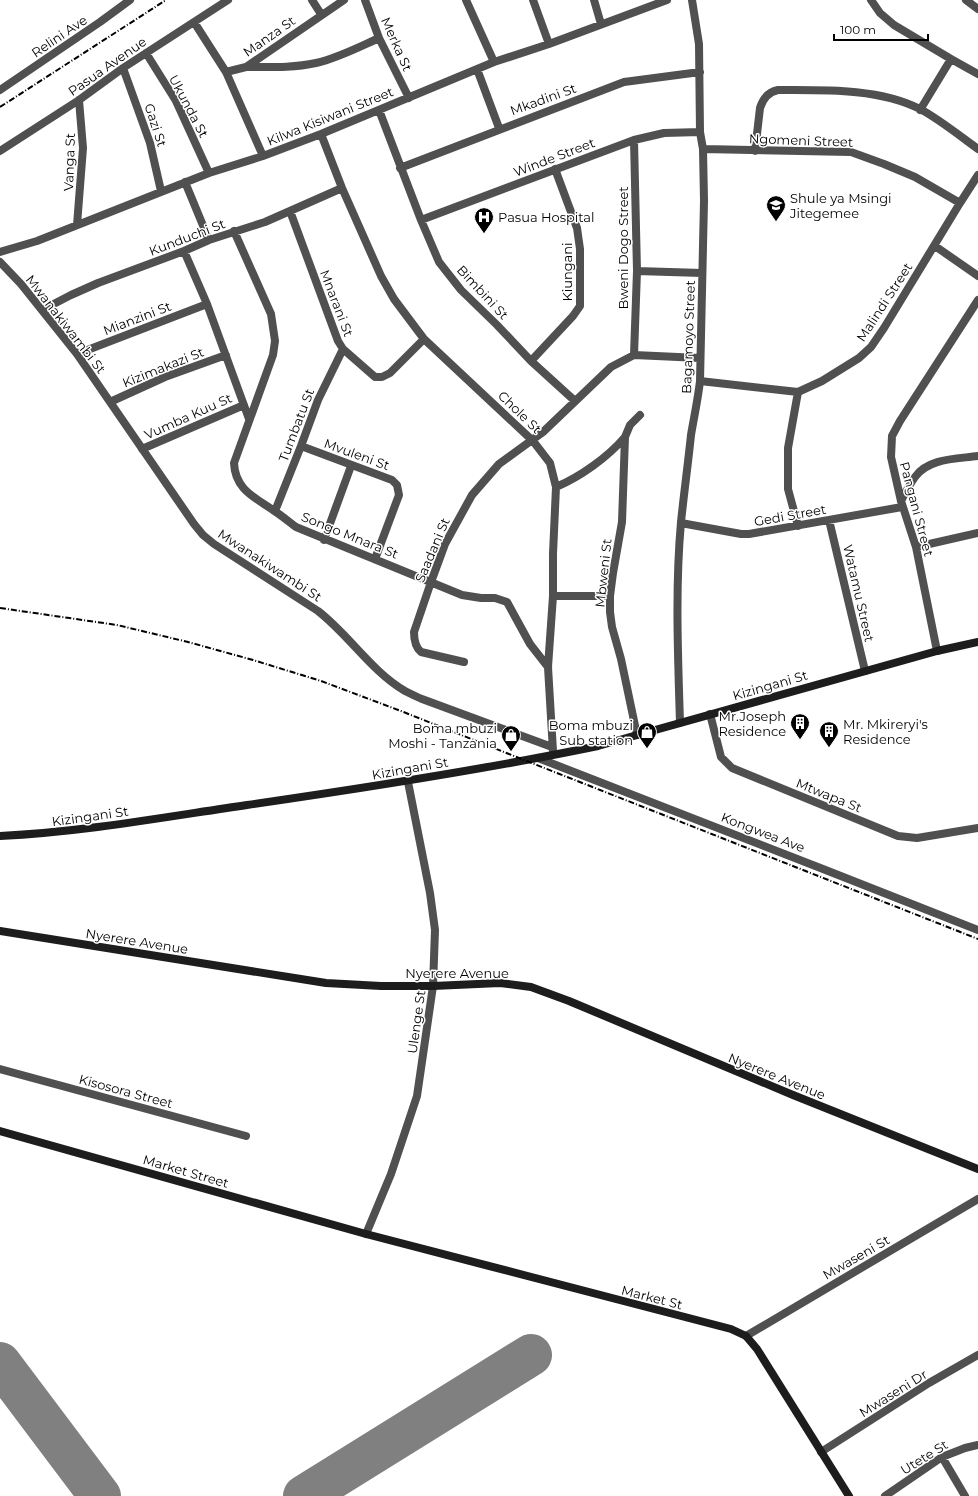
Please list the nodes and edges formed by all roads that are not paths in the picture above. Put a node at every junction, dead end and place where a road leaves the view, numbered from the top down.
1 (130, 0) edge
2 (228, 0) edge
3 (312, 0) edge
4 (344, 0) edge
5 (365, 0) edge
6 (466, 0) edge
7 (533, 0) edge
8 (594, 0) edge
9 (667, 0) edge
10 (692, 0) edge
11 (871, 0) edge
12 (966, 0) edge
13 (978, 8) edge
14 (322, 14) junction
15 (194, 22) junction
16 (601, 24) junction
17 (379, 38) junction
18 (549, 44) junction
19 (146, 53) junction
20 (951, 59) junction
21 (494, 62) junction
22 (246, 67) junction
23 (123, 68) junction
24 (477, 69) junction
25 (226, 72) junction
26 (700, 72) junction
27 (977, 72) edge
28 (0, 90) edge
29 (409, 98) junction
30 (79, 100) junction
31 (379, 110) junction
32 (920, 110) junction
33 (499, 128) junction
34 (700, 132) junction
35 (321, 134) junction
36 (634, 140) junction
37 (703, 149) junction
38 (978, 149) edge
39 (0, 151) edge
40 (755, 151) junction
41 (263, 156) junction
42 (400, 168) junction
43 (555, 169) junction
44 (209, 172) junction
45 (978, 175) edge
46 (185, 182) junction
47 (342, 188) junction
48 (161, 191) junction
49 (960, 203) junction
50 (290, 212) junction
51 (421, 220) junction
52 (77, 225) junction
53 (234, 231) junction
54 (210, 240) junction
55 (934, 246) junction
56 (184, 251) junction
57 (0, 252) edge
58 (0, 262) edge
59 (637, 272) junction
60 (702, 273) junction
61 (978, 276) edge
62 (978, 300) edge
63 (207, 304) junction
64 (42, 310) junction
65 (424, 339) junction
66 (343, 349) junction
67 (77, 354) junction
68 (226, 355) junction
69 (634, 355) junction
70 (700, 358) junction
71 (531, 361) junction
72 (700, 381) junction
73 (798, 392) junction
74 (575, 401) junction
75 (110, 402) junction
76 (244, 405) junction
77 (640, 415) dead end
78 (250, 419) junction
79 (625, 437) junction
80 (533, 441) junction
81 (301, 446) junction
82 (142, 449) junction
83 (978, 456) edge
84 (351, 466) junction
85 (556, 487) junction
86 (902, 504) junction
87 (275, 511) junction
88 (829, 520) junction
89 (681, 522) junction
90 (798, 526) junction
91 (978, 533) edge
92 (324, 540) junction
93 (916, 547) junction
94 (375, 559) junction
95 (431, 582) junction
96 (553, 596) junction
97 (610, 596) junction
98 (978, 642) edge
99 (937, 651) junction
100 (464, 662) dead end
101 (548, 667) junction
102 (865, 671) junction
103 (710, 714) junction
104 (680, 723) junction
105 (637, 735) junction
106 (553, 751) junction
107 (538, 758) junction
108 (408, 782) junction
109 (978, 828) edge
110 (0, 836) edge
111 (978, 930) edge
112 (0, 931) edge
113 (433, 986) junction
114 (0, 1069) edge
115 (0, 1132) edge
116 (246, 1136) dead end
117 (978, 1169) edge
118 (978, 1199) edge
119 (366, 1234) junction
120 (746, 1336) junction
121 (978, 1355) edge
122 (978, 1445) edge
123 (821, 1452) junction
124 (942, 1458) junction
125 (849, 1496) edge
126 (885, 1496) edge
127 (965, 1496) edge

1 - 28 street, Relini Ave
2 - 15 street, Pasua Avenue
3 - 14 street
4 - 14 street, Manza St
5 - 17 street, Merka St
6 - 21 street
7 - 18 street
8 - 16 street
9 - 16 street, Kilwa Kisiwani Street
10 - 26 street, Bagamoyo Street
11 - 20 street
12 - 13 street
14 - 22 street, Manza St
15 - 19 street, Pasua Avenue
15 - 25 street
16 - 18 street, Kilwa Kisiwani Street
17 - 22 street
17 - 29 street, Merka St
18 - 21 street, Kilwa Kisiwani Street
19 - 23 street, Pasua Avenue
19 - 44 street, Ukunda St
20 - 27 street
20 - 32 street
21 - 24 street, Kilwa Kisiwani Street
22 - 25 street, Manza St
23 - 30 street, Pasua Avenue
23 - 48 street, Gazi St
24 - 29 street, Kilwa Kisiwani Street
24 - 33 street
25 - 41 street
26 - 33 street, Mkadini St
26 - 34 street, Bagamoyo Street
29 - 31 street, Kilwa Kisiwani Street
30 - 39 street, Pasua Avenue
30 - 52 street, Vanga St
31 - 35 street, Kilwa Kisiwani Street
31 - 42 street, Bimbini St
32 - 38 street
32 - 40 street
33 - 42 street, Mkadini St
34 - 36 street, Winde Street
34 - 37 street, Bagamoyo Street
35 - 41 street, Kilwa Kisiwani Street
35 - 47 street, Chole St
36 - 43 street, Winde Street
36 - 59 street, Bweni Dogo Street
37 - 40 street, Ngomeni Street
37 - 60 street, Bagamoyo Street
40 - 49 street, Ngomeni Street
41 - 44 street, Kilwa Kisiwani Street
42 - 51 street, Bimbini St
43 - 51 street, Winde Street
43 - 71 street, Kiungani
44 - 46 street, Kilwa Kisiwani Street
45 - 49 street, Malindi Street
46 - 48 street, Kilwa Kisiwani Street
46 - 54 street
47 - 50 street, Kunduchi St
47 - 65 street, Chole St
48 - 52 street, Kilwa Kisiwani Street
49 - 55 street, Malindi Street
50 - 53 street, Kunduchi St
50 - 66 street, Mnarani St
51 - 71 street, Bimbini St
52 - 57 street, Kilwa Kisiwani Street
53 - 54 street, Kunduchi St
53 - 78 street, Songo Mnara St
54 - 56 street, Kunduchi St
55 - 61 street
55 - 73 street, Malindi Street
56 - 63 street
56 - 64 street, Kunduchi St
58 - 64 street, Mwanakiwambi St
59 - 60 street
59 - 69 street, Bweni Dogo Street
60 - 70 street, Bagamoyo Street
62 - 86 street, Pangani Street
63 - 67 street, Mianzini St
63 - 68 street
64 - 67 street, Mwanakiwambi St
65 - 66 street, Mnarani St
65 - 80 street, Chole St
66 - 81 street, Tumbatu St
67 - 75 street, Mwanakiwambi St
68 - 75 street, Kizimakazi St
68 - 76 street
69 - 70 street
69 - 74 street, Saadani St
70 - 72 street, Bagamoyo Street
71 - 74 street, Bimbini St
72 - 73 street
72 - 89 street, Bagamoyo Street
73 - 90 street
74 - 80 street, Saadani St
75 - 82 street, Mwanakiwambi St
76 - 78 street
76 - 82 street, Vumba Kuu St
77 - 79 street, Mbweni St
78 - 87 street, Songo Mnara St
79 - 85 street
79 - 97 street, Mbweni St
80 - 85 street, Chole St
80 - 95 street, Saadani St
81 - 84 street, Mvuleni St
81 - 87 street, Tumbatu St
82 - 106 street, Mwanakiwambi St
83 - 86 street
84 - 92 street
84 - 94 street, Mvuleni St
85 - 96 street, Chole St
86 - 88 street, Gedi Street
86 - 93 street, Pangani Street
87 - 92 street, Songo Mnara St
88 - 90 street, Gedi Street
88 - 102 street, Watamu Street
89 - 90 street, Gedi Street
89 - 104 street, Bagamoyo Street
91 - 93 street
92 - 94 street, Songo Mnara St
93 - 99 street, Pangani Street
94 - 95 street, Songo Mnara St
95 - 100 street, Saadani St
95 - 101 street, Songo Mnara St
96 - 97 street
96 - 101 street, Chole St
97 - 105 street, Mbweni St
98 - 99 street, Kizingani St
99 - 102 street, Kizingani St
101 - 106 street, Chole St
102 - 103 street, Kizingani St
103 - 104 street, Kizingani St
103 - 109 street, Mtwapa St
104 - 105 street, Kizingani St
105 - 106 street, Kizingani St
106 - 107 street, Kizingani St
107 - 108 street, Kizingani St
107 - 111 street, Kongwea Ave
108 - 110 street, Kizingani St
108 - 113 street, Ulenge St
112 - 113 street, Nyerere Avenue
113 - 117 street, Nyerere Avenue
113 - 119 street, Ulenge St
114 - 116 street, Kisosora Street
115 - 119 street, Market Street
118 - 120 street, Mwaseni St
119 - 120 street, Market St
120 - 123 street, Market St
121 - 123 street, Mwaseni Dr
122 - 124 street, Utete St
123 - 125 street, Market St
124 - 126 street, Utete St
124 - 127 street

